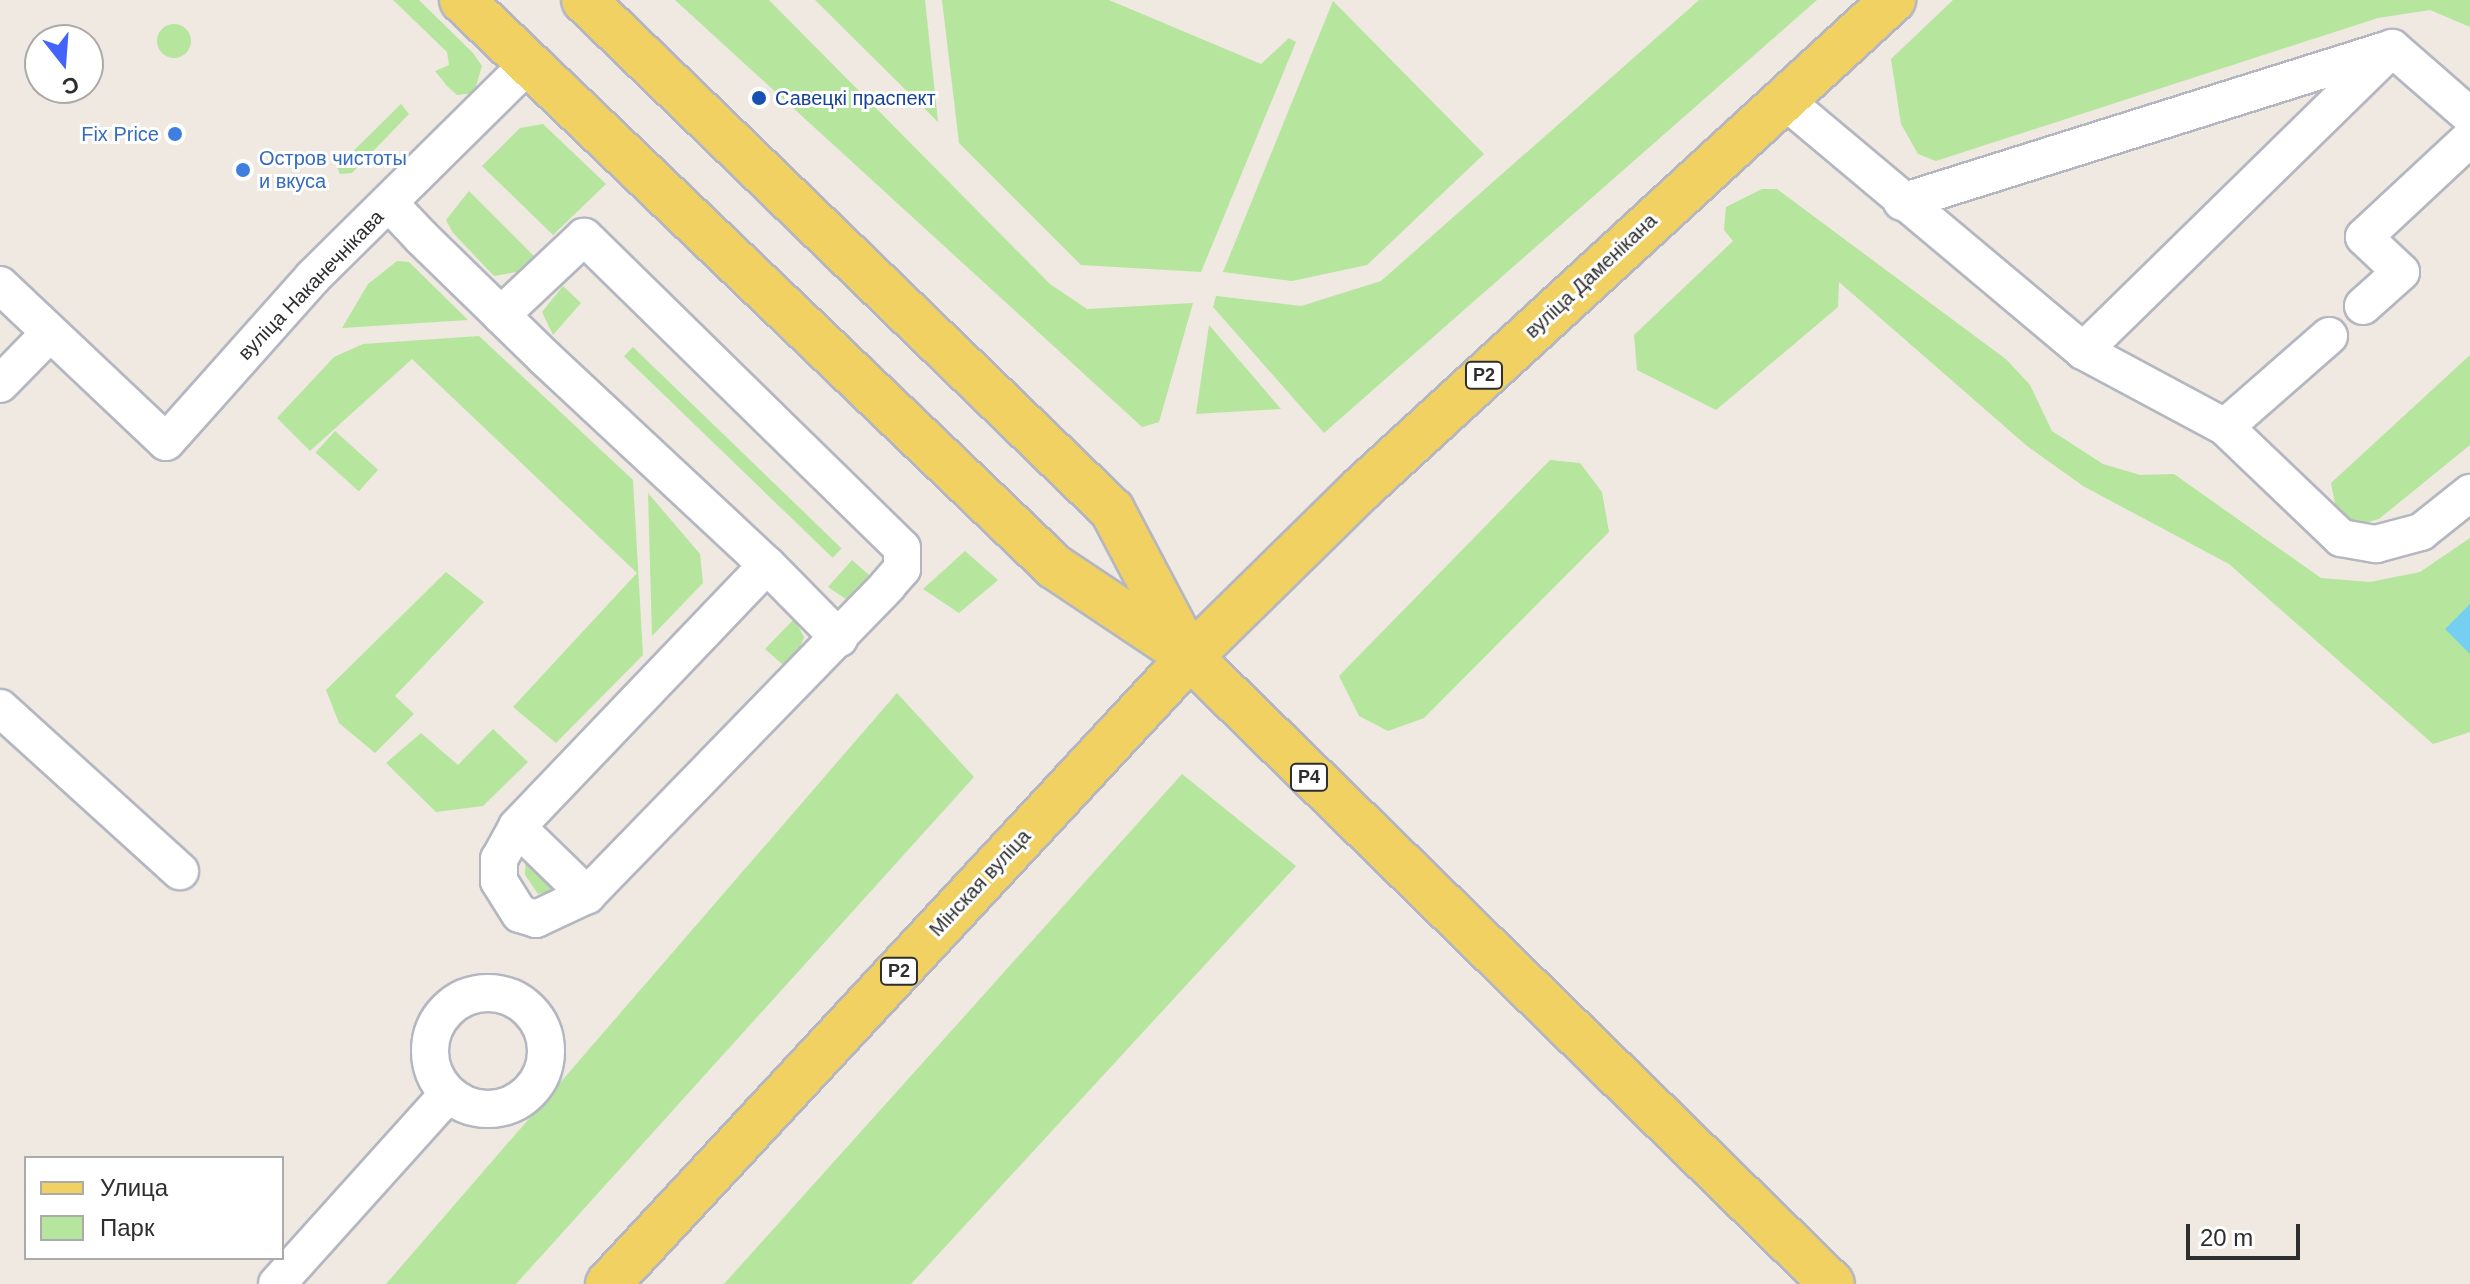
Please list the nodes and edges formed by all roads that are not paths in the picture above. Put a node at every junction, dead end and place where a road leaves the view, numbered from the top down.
1 (462, 0) edge
2 (584, 0) edge
3 (1893, 0) edge
4 (2392, 48) junction
5 (528, 64) junction
6 (1783, 99) junction
7 (2470, 116) edge
8 (2470, 138) edge
9 (1902, 202) junction
10 (389, 203) junction
11 (0, 285) edge
12 (2363, 306) dead end
13 (501, 315) junction
14 (48, 335) junction
15 (2329, 336) dead end
16 (2083, 351) junction
17 (0, 384) edge
18 (2225, 427) junction
19 (2470, 493) edge
20 (767, 565) junction
21 (839, 638) junction
22 (1190, 657) junction
23 (0, 708) edge
24 (517, 827) junction
25 (180, 871) dead end
26 (587, 895) junction
27 (448, 1094) dead end
28 (277, 1284) edge
29 (608, 1284) edge
30 (1832, 1284) edge

1 - 5 main road, Р4
2 - 22 main road, Р4
3 - 6 main road, вуліца Даменікана / Р2
4 - 7 street
4 - 9 street
4 - 16 street
5 - 10 street, вуліца Наканечнікава
5 - 22 main road, Р4
6 - 9 street
6 - 22 main road, вуліца Даменікана / Р2
8 - 12 street
9 - 16 street
10 - 13 street
10 - 14 street, вуліца Наканечнікава
11 - 14 street
13 - 20 street
13 - 21 street
14 - 17 street
15 - 18 street
16 - 18 street
18 - 19 street
20 - 21 street
20 - 24 street
21 - 26 street
22 - 29 main road, Мінская вуліца / Р2
22 - 30 main road, Р4
23 - 25 street
24 - 26 street
24 - 26 street
27 - 28 street

